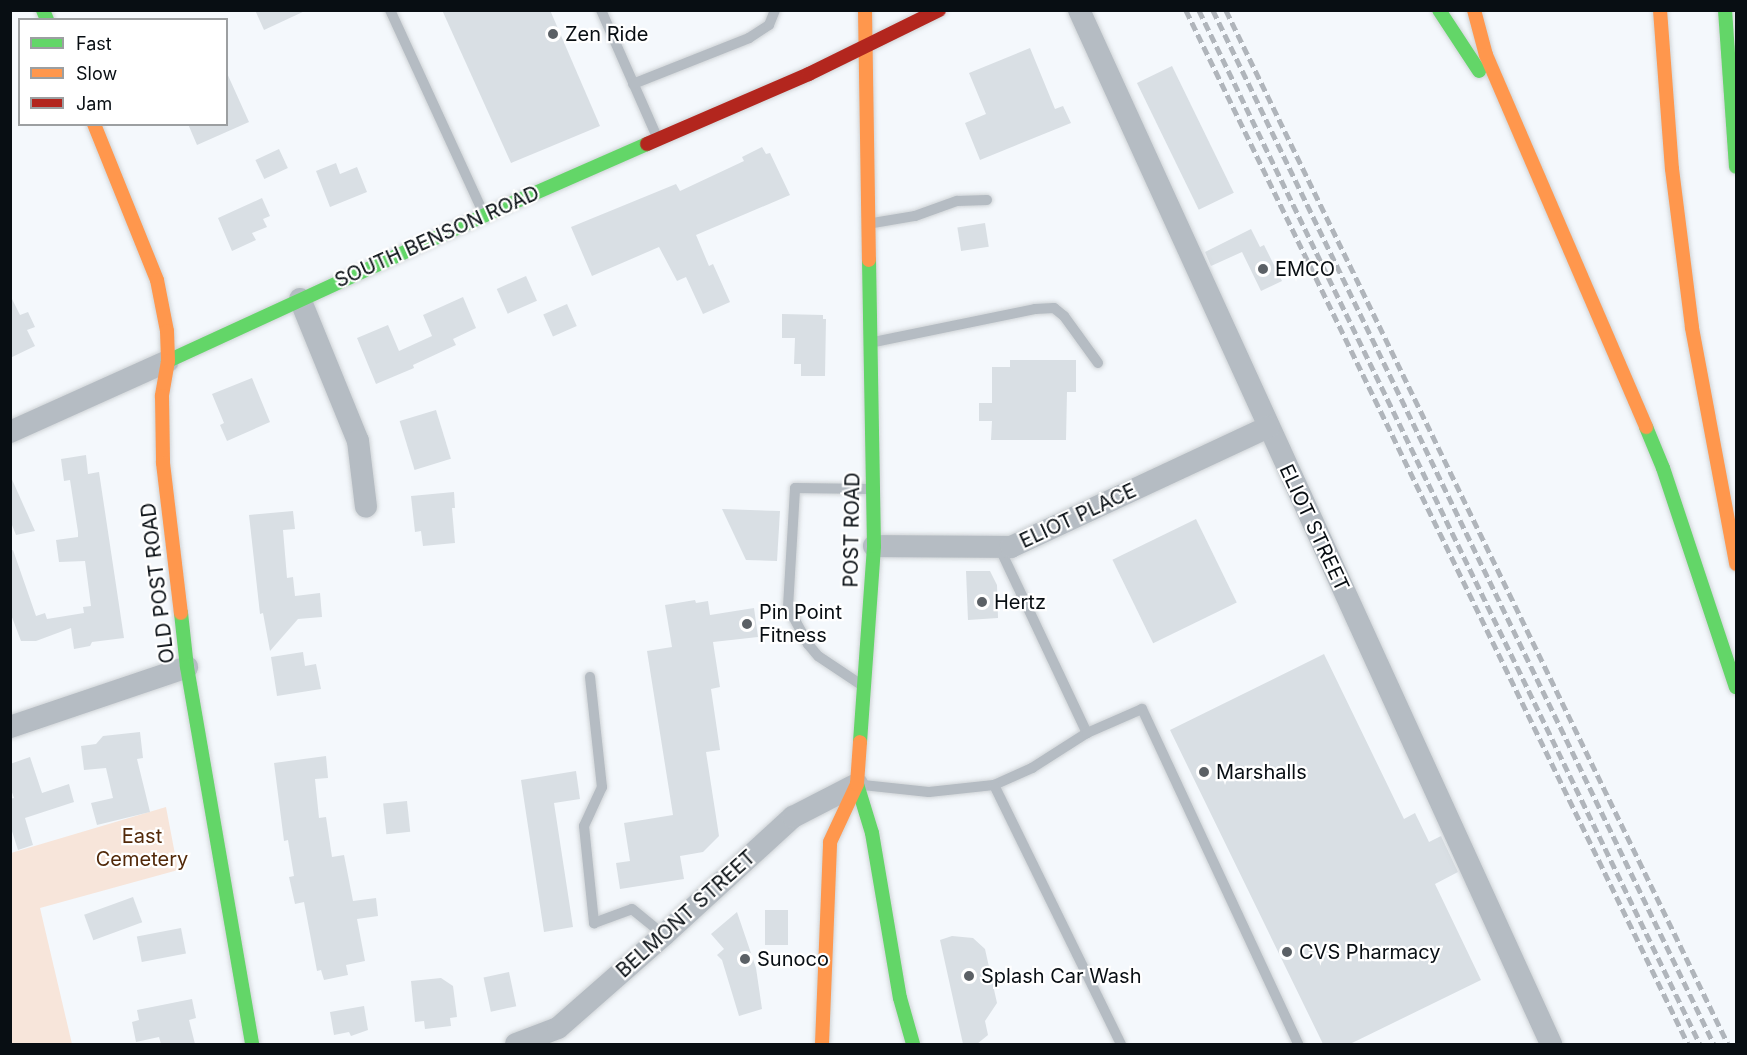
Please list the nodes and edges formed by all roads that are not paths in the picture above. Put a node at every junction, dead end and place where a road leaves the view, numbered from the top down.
1 (390, 10) edge
2 (601, 10) edge
3 (776, 10) edge
4 (865, 10) edge
5 (939, 10) edge
6 (1078, 10) edge
7 (1439, 10) edge
8 (1474, 10) edge
9 (1725, 10) edge
10 (1660, 13) edge
11 (866, 46) junction
12 (633, 84) junction
13 (95, 126) edge
14 (658, 139) junction
15 (1737, 167) edge
16 (1538, 173) junction
17 (987, 201) dead end
18 (485, 215) junction
19 (869, 224) junction
20 (300, 299) junction
21 (871, 342) junction
22 (168, 361) junction
23 (1098, 363) dead end
24 (1268, 427) junction
25 (10, 432) edge
26 (873, 489) junction
27 (366, 507) dead end
28 (874, 546) junction
29 (999, 547) junction
30 (1737, 564) edge
31 (187, 668) junction
32 (590, 677) dead end
33 (863, 686) junction
34 (1737, 687) edge
35 (10, 727) edge
36 (1087, 733) junction
37 (857, 784) junction
38 (994, 785) junction
39 (664, 935) junction
40 (252, 1044) edge
41 (516, 1044) edge
42 (822, 1044) edge
43 (912, 1044) edge
44 (1121, 1044) edge
45 (1298, 1044) edge
46 (1551, 1044) edge

1 - 18 lane
2 - 12 lane
3 - 12 lane
4 - 11 main road, POST ROAD
5 - 11 main road, SOUTH BENSON ROAD
6 - 24 street, ELIOT STREET
7 - 16 main road
8 - 16 main road
9 - 15 main road
10 - 30 main road
11 - 14 main road, SOUTH BENSON ROAD
11 - 19 main road, POST ROAD
12 - 14 lane
13 - 22 main road, OLD POST ROAD
14 - 18 main road, SOUTH BENSON ROAD
16 - 34 main road
17 - 19 lane
18 - 20 main road, SOUTH BENSON ROAD
19 - 21 main road, POST ROAD
20 - 22 main road, SOUTH BENSON ROAD
20 - 27 street
21 - 23 lane
21 - 26 main road, POST ROAD
22 - 25 street, SOUTH BENSON ROAD
22 - 31 main road, OLD POST ROAD
24 - 29 street, ELIOT PLACE
24 - 46 street, ELIOT STREET
26 - 28 main road, POST ROAD
26 - 33 lane
28 - 29 street, ELIOT PLACE
28 - 33 main road, POST ROAD
29 - 36 lane
31 - 35 street
31 - 40 main road, OLD POST ROAD
32 - 39 lane
33 - 37 main road, POST ROAD
36 - 38 lane
36 - 45 lane
37 - 38 lane
37 - 39 street, BELMONT STREET
37 - 42 main road, POST ROAD
37 - 43 main road
38 - 44 lane
39 - 41 street, BELMONT STREET

